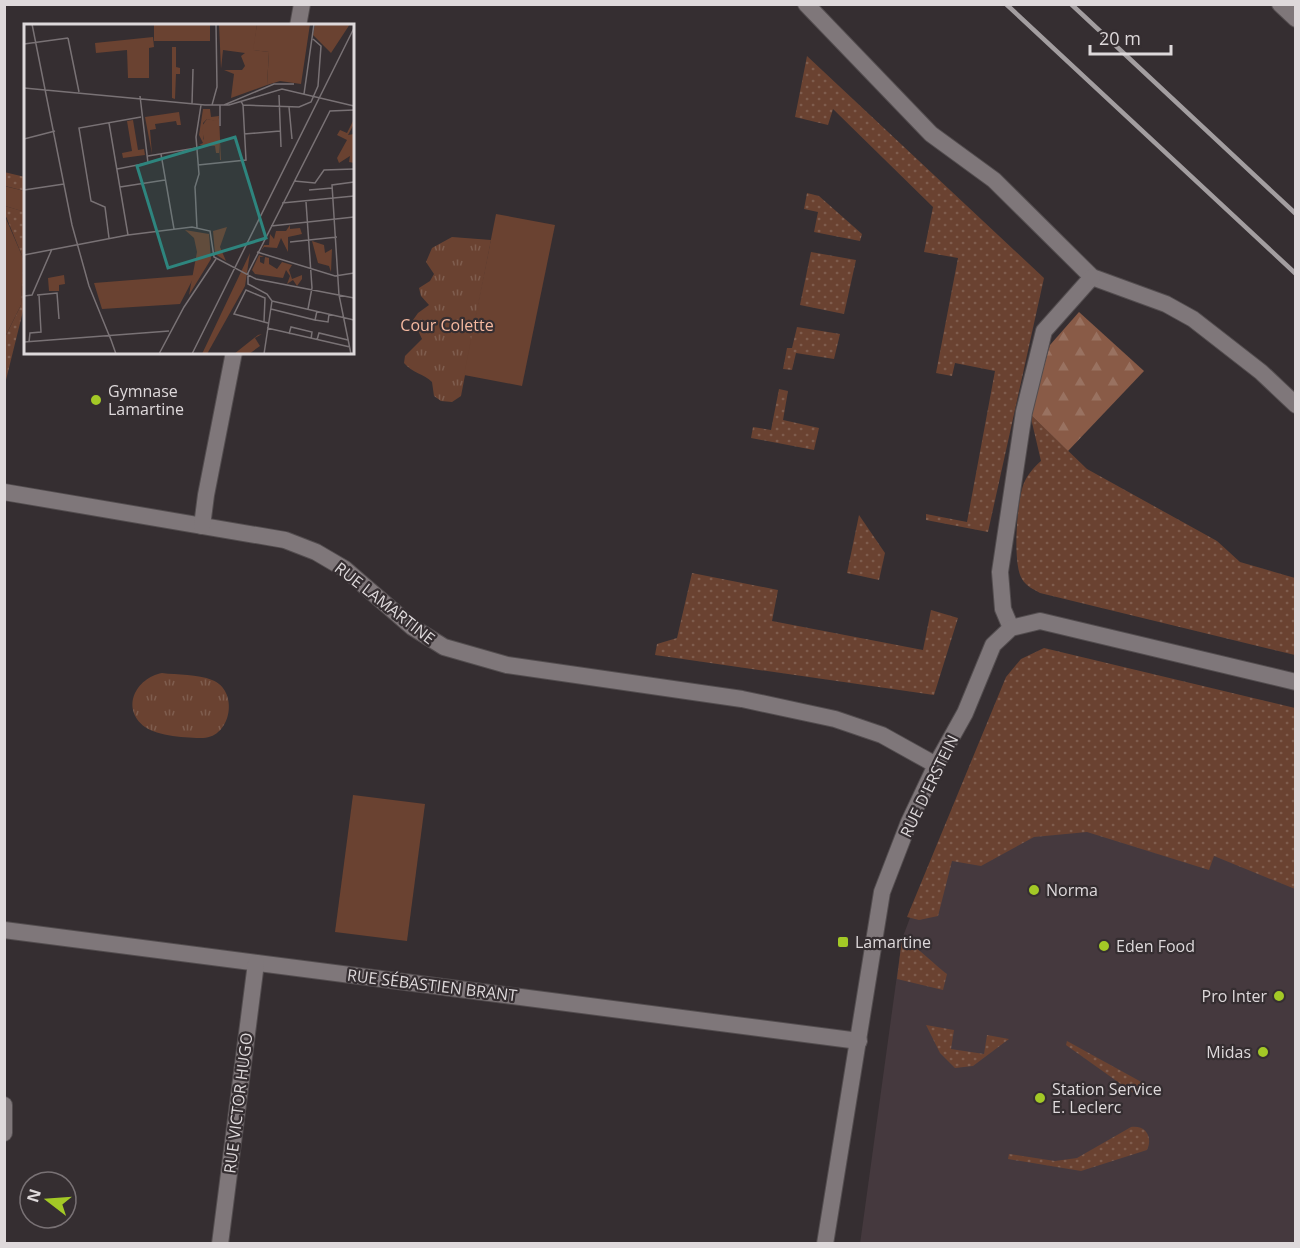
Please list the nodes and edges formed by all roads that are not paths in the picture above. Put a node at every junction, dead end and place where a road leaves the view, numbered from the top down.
1 (302, 4) edge
2 (806, 4) edge
3 (1280, 4) edge
4 (1296, 19) edge
5 (298, 24) edge
6 (1092, 277) junction
7 (234, 354) edge
8 (1296, 405) edge
9 (4, 492) edge
10 (202, 526) junction
11 (1011, 628) junction
12 (1296, 682) edge
13 (936, 765) junction
14 (4, 930) edge
15 (256, 963) junction
16 (859, 1041) junction
17 (5, 1105) edge
18 (4, 1133) edge
19 (220, 1244) edge
20 (825, 1244) edge

1 - 5 street
2 - 6 street
3 - 4 street
6 - 8 street
6 - 11 street
7 - 10 street
9 - 10 street, RUE LAMARTINE
10 - 13 street, RUE LAMARTINE
11 - 12 street
11 - 13 street, RUE D'ERSTEIN
13 - 16 street, RUE D'ERSTEIN
14 - 15 street, RUE SÉBASTIEN BRANT
15 - 16 street, RUE SÉBASTIEN BRANT
15 - 19 street, RUE VICTOR HUGO
16 - 20 street, RUE D'ERSTEIN
17 - 18 street

